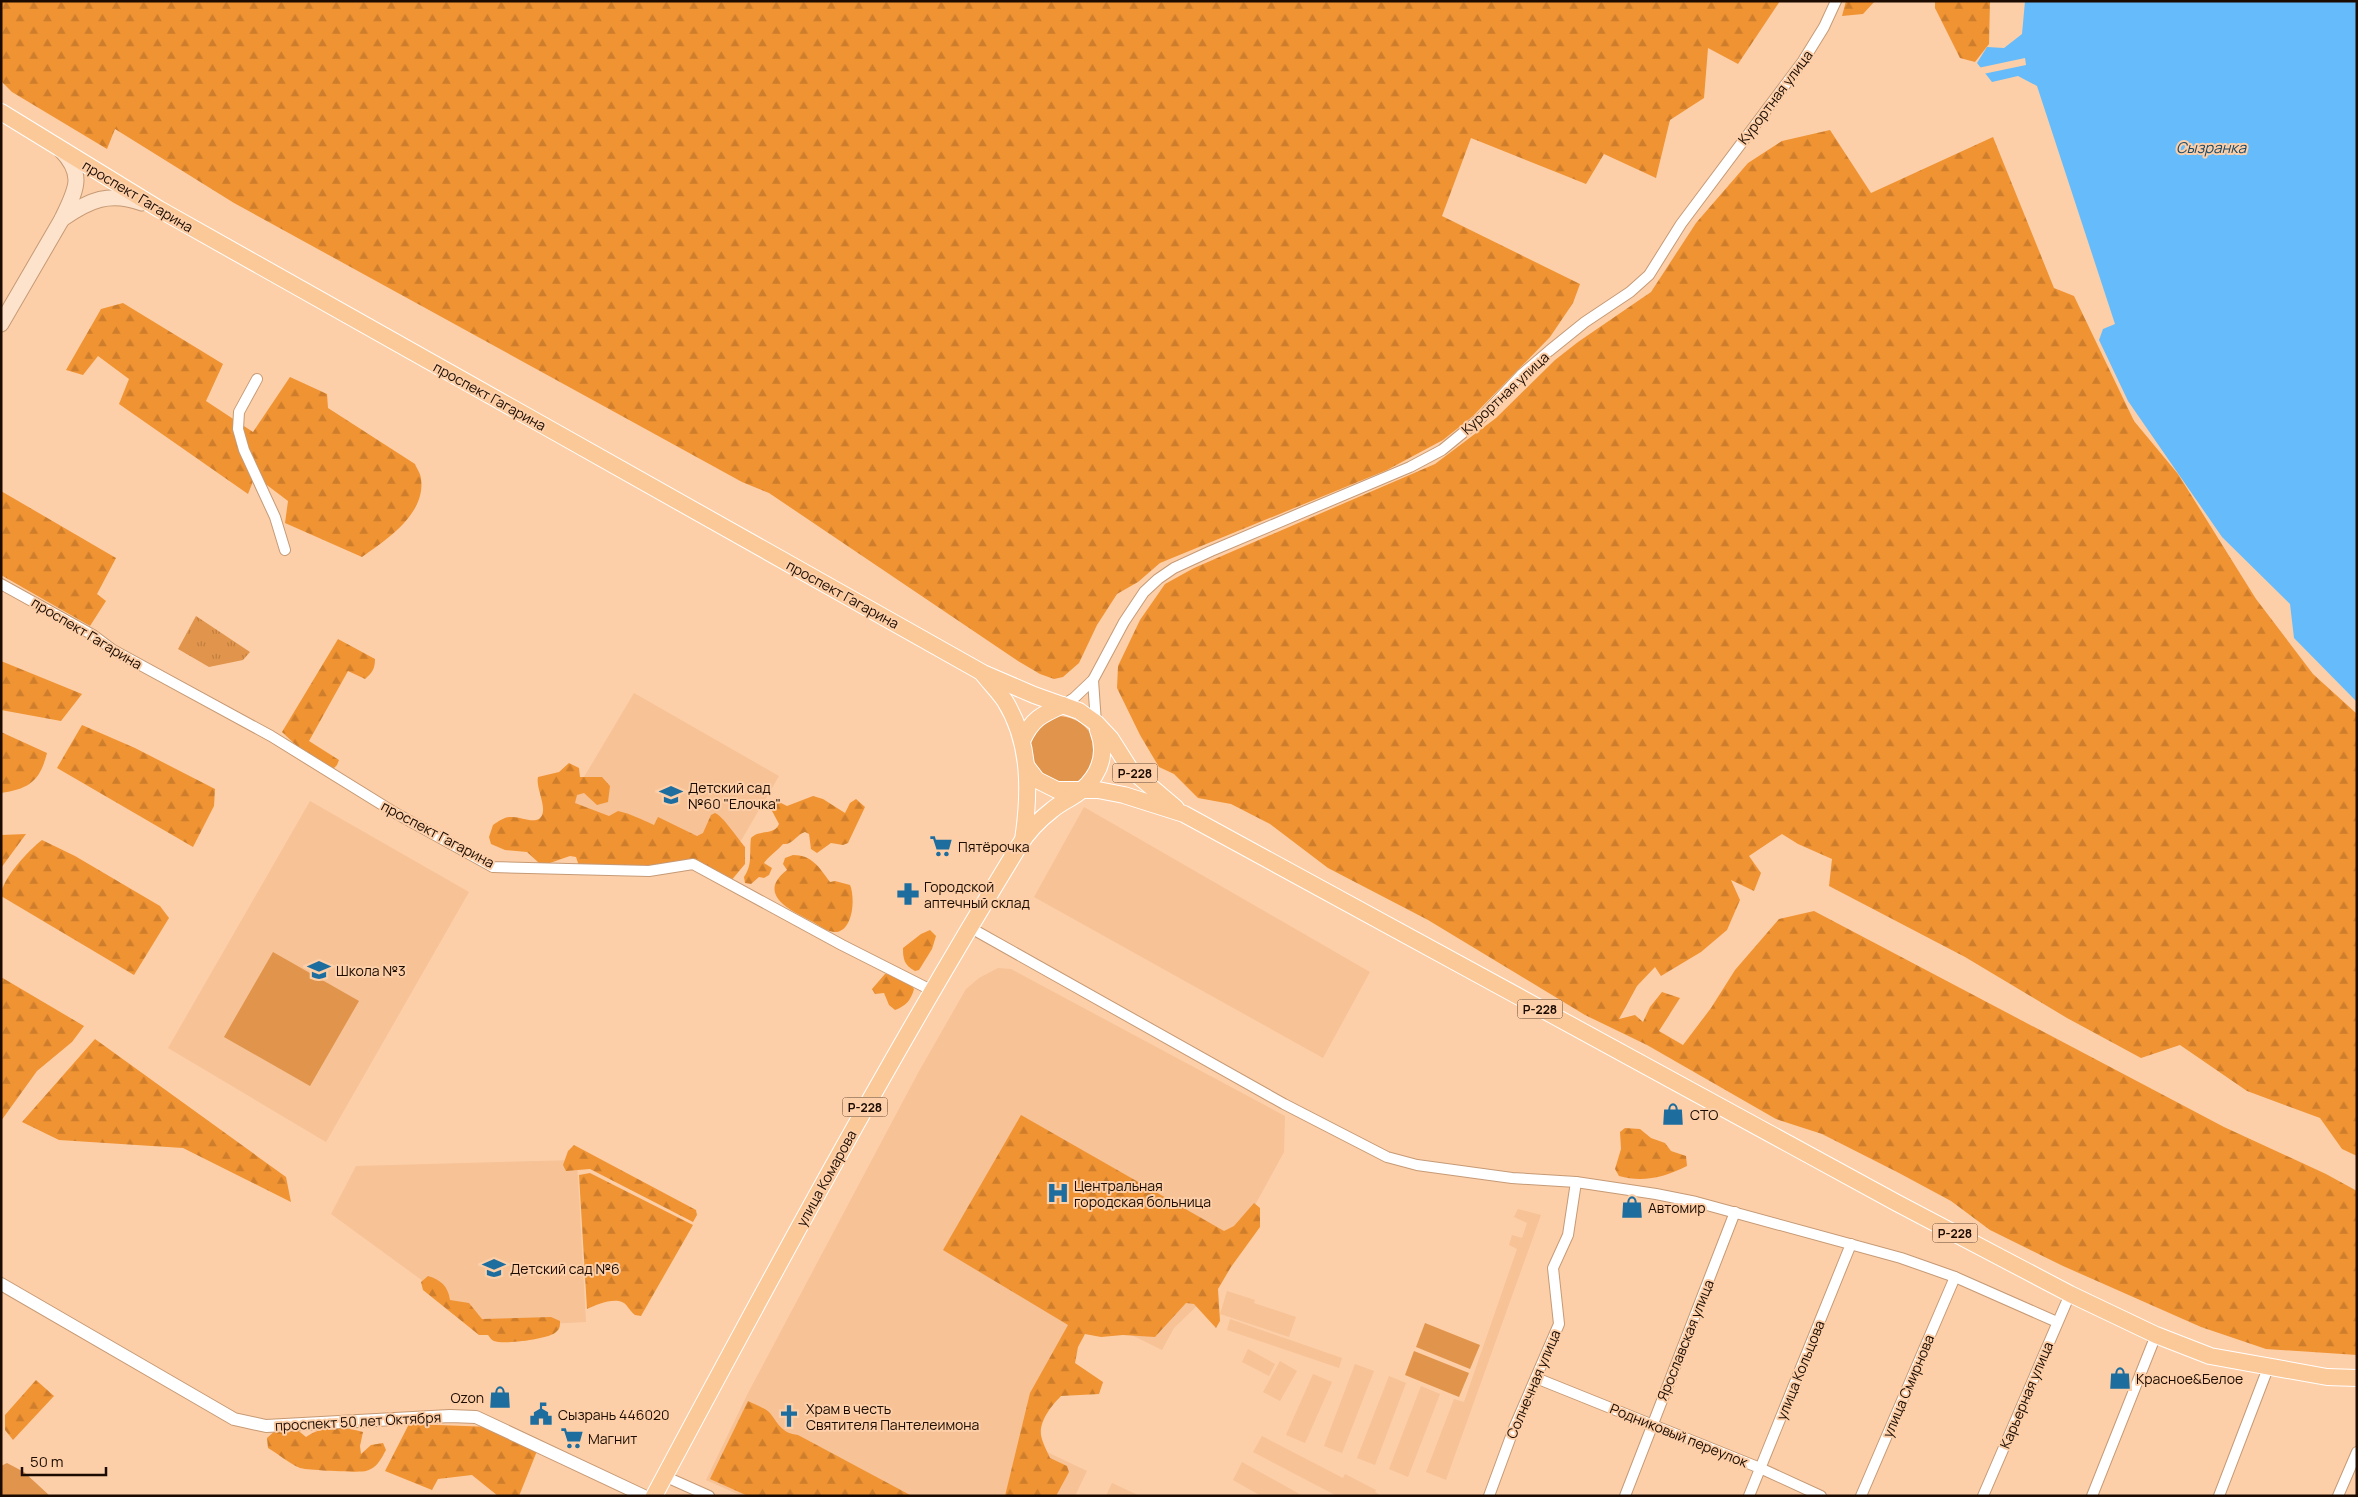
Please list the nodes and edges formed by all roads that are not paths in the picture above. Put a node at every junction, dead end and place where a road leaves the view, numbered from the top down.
1 (1836, 1) edge
2 (1, 112) edge
3 (60, 149) junction
4 (159, 209) junction
5 (62, 219) junction
6 (1, 324) edge
7 (257, 379) dead end
8 (285, 550) dead end
9 (1, 584) edge
10 (982, 673) junction
11 (1093, 680) junction
12 (1063, 705) junction
13 (1096, 723) junction
14 (1022, 742) junction
15 (1027, 767) junction
16 (1082, 790) junction
17 (1184, 814) junction
18 (1023, 840) junction
19 (969, 927) junction
20 (931, 990) junction
21 (1576, 1182) junction
22 (1735, 1212) junction
23 (1851, 1244) junction
24 (1955, 1277) junction
25 (1, 1284) edge
26 (2070, 1294) junction
27 (2057, 1322) junction
28 (2156, 1335) junction
29 (2268, 1368) junction
30 (1536, 1378) junction
31 (2357, 1378) edge
32 (1652, 1424) junction
33 (2357, 1452) edge
34 (1760, 1468) junction
35 (664, 1476) junction
36 (644, 1496) edge
37 (654, 1496) edge
38 (709, 1496) edge
39 (1489, 1496) edge
40 (1625, 1496) edge
41 (1749, 1496) edge
42 (1821, 1496) edge
43 (1861, 1496) edge
44 (1983, 1496) edge
45 (2092, 1496) edge
46 (2219, 1496) edge
47 (2338, 1496) edge

1 - 11 street, Курортная улица
2 - 3 main road, проспект Гагарина
3 - 4 main road, проспект Гагарина
3 - 5 main road
4 - 5 main road
4 - 10 main road, проспект Гагарина
5 - 6 main road
7 - 8 street
9 - 20 street, проспект Гагарина
10 - 12 main road, проспект Гагарина
10 - 14 main road, проспект Гагарина
11 - 12 street, Курортная улица
11 - 13 street
12 - 13 main road, Р-228
12 - 14 main road
13 - 16 main road, Р-228
13 - 17 main road, Р-228
14 - 15 main road, Р-228
15 - 16 main road, Р-228
15 - 18 main road, Р-228
16 - 17 main road, Р-228
16 - 18 main road, Р-228
17 - 26 main road, Р-228
18 - 19 main road, улица Комарова / Р-228
19 - 20 main road, улица Комарова / Р-228
19 - 21 street
20 - 35 main road, улица Комарова / Р-228
21 - 22 street
21 - 30 street, Солнечная улица
22 - 23 street
22 - 32 street, Ярославская улица
23 - 24 street
23 - 34 street, улица Кольцова
24 - 27 street
24 - 43 street, улица Смирнова
25 - 36 street, проспект 50 лет Октября
26 - 27 street, Карьерная улица
26 - 28 main road, Р-228
27 - 44 street, Карьерная улица
28 - 29 main road, Р-228
28 - 45 street
29 - 31 main road, Р-228
29 - 46 street
30 - 32 street, Родниковый переулок
30 - 39 street, Солнечная улица
32 - 34 street, Родниковый переулок
32 - 40 street, Ярославская улица
33 - 47 street
34 - 41 street, улица Кольцова
34 - 42 street, Родниковый переулок
35 - 37 main road, улица Комарова / Р-228
35 - 38 street

